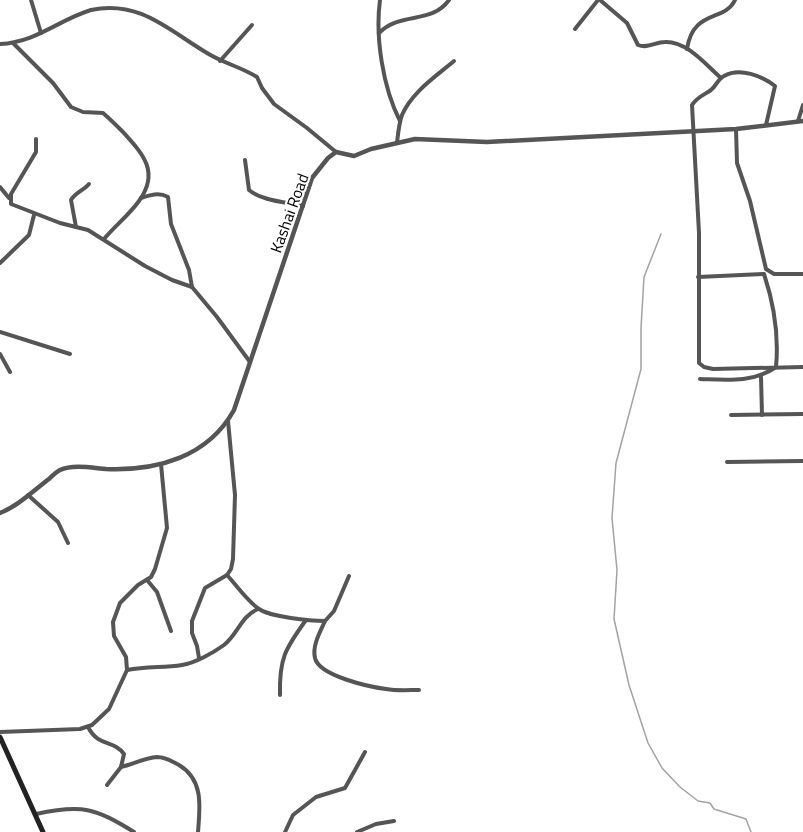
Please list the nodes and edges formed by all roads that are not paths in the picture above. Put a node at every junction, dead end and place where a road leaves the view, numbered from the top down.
1 (31, 0) edge
2 (380, 0) edge
3 (449, 0) edge
4 (599, 0) edge
5 (735, 0) edge
6 (252, 25) dead end
7 (575, 29) dead end
8 (41, 33) junction
9 (378, 33) junction
10 (14, 43) junction
11 (0, 44) edge
12 (687, 49) junction
13 (220, 61) junction
14 (454, 61) dead end
15 (721, 78) junction
16 (803, 105) edge
17 (400, 121) junction
18 (800, 121) edge
19 (766, 125) junction
20 (736, 129) junction
21 (692, 130) junction
22 (36, 139) dead end
23 (397, 143) junction
24 (336, 152) junction
25 (245, 160) dead end
26 (89, 184) dead end
27 (0, 187) edge
28 (10, 198) junction
29 (140, 199) junction
30 (304, 206) junction
31 (34, 214) junction
32 (76, 227) junction
33 (104, 239) junction
34 (0, 263) edge
35 (766, 273) junction
36 (803, 274) edge
37 (698, 277) junction
38 (192, 288) junction
39 (0, 332) edge
40 (0, 354) edge
41 (70, 354) dead end
42 (251, 364) junction
43 (776, 367) junction
44 (803, 367) edge
45 (10, 372) dead end
46 (761, 377) junction
47 (700, 379) dead end
48 (803, 414) edge
49 (731, 415) dead end
50 (762, 415) junction
51 (228, 421) junction
52 (803, 461) edge
53 (727, 462) dead end
54 (161, 464) junction
55 (28, 495) junction
56 (0, 513) edge
57 (68, 543) dead end
58 (226, 575) junction
59 (349, 576) dead end
60 (147, 580) junction
61 (258, 609) junction
62 (306, 620) junction
63 (325, 621) junction
64 (171, 631) dead end
65 (199, 658) junction
66 (127, 670) junction
67 (419, 690) dead end
68 (280, 695) dead end
69 (88, 727) junction
70 (0, 732) edge
71 (0, 738) edge
72 (365, 752) dead end
73 (121, 767) junction
74 (108, 785) dead end
75 (36, 814) junction
76 (394, 821) dead end
77 (43, 832) edge
78 (134, 832) edge
79 (198, 832) edge
80 (285, 832) edge
81 (357, 832) edge

1 - 8 street
2 - 9 street
3 - 9 street
4 - 7 street
4 - 12 street
5 - 12 street
6 - 13 street
8 - 10 street
8 - 13 street
9 - 17 street
10 - 11 street
10 - 29 street
12 - 15 street
13 - 24 street
14 - 17 street
15 - 19 street
15 - 21 street
16 - 18 street
17 - 23 street
18 - 19 street
19 - 20 street
20 - 21 street
20 - 35 street
21 - 23 street
21 - 37 street
22 - 28 street
23 - 24 street
24 - 30 street, Kashai Road
25 - 30 street
26 - 32 street
27 - 28 street
28 - 31 street
29 - 33 street
29 - 38 street
30 - 42 street, Kashai Road
31 - 32 street
31 - 34 street
32 - 33 street
33 - 38 street
35 - 36 street
35 - 37 street
35 - 43 street
37 - 43 street
38 - 42 street
39 - 41 street
40 - 45 street
42 - 51 street, Kashai Road
43 - 44 street
43 - 46 street
46 - 47 street
46 - 50 street
48 - 50 street
49 - 50 street
51 - 54 street, Kashai Road
51 - 58 street
52 - 53 street
54 - 55 street, Kashai Road
54 - 60 street
55 - 56 street, Kashai Road
55 - 57 street
58 - 61 street
58 - 65 street
59 - 63 street
60 - 64 street
60 - 66 street
61 - 62 street
61 - 65 street
62 - 63 street
62 - 68 street
63 - 67 street
65 - 66 street
66 - 69 street
69 - 70 street
69 - 73 street
71 - 75 main road
72 - 80 street
73 - 74 street
73 - 79 street
75 - 77 main road
75 - 78 street
76 - 81 street

